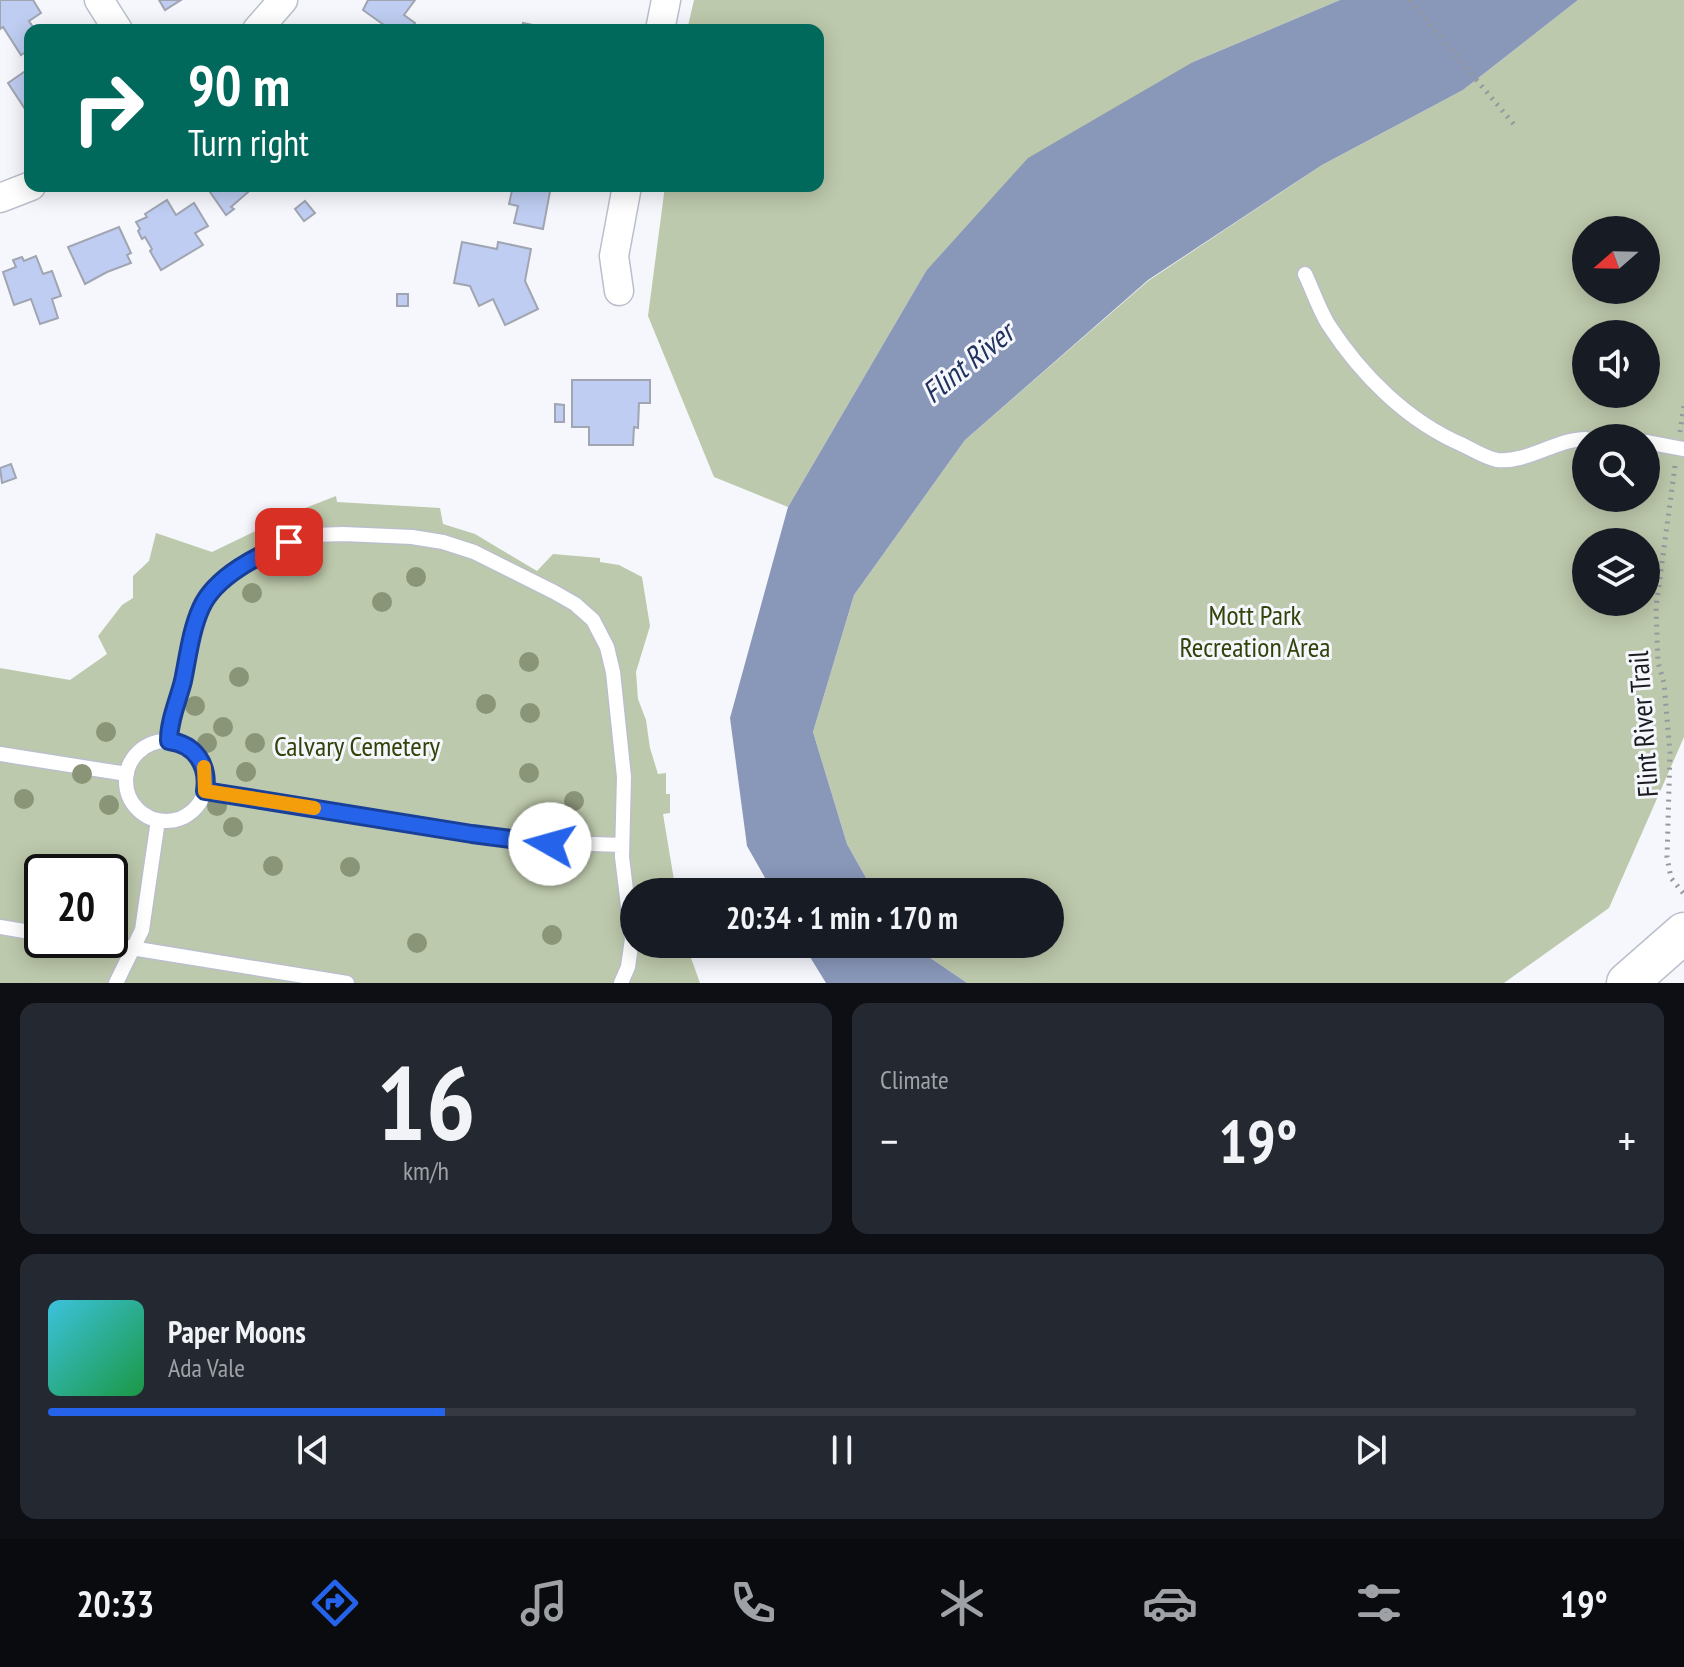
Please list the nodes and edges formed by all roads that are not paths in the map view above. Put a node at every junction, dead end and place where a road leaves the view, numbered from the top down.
1 (99, 0) edge
2 (283, 0) edge
3 (666, 0) edge
4 (114, 24) edge
5 (262, 24) edge
6 (661, 24) edge
7 (24, 189) edge
8 (626, 192) edge
9 (0, 198) edge
10 (1305, 274) dead end
11 (619, 291) dead end
12 (1572, 440) edge
13 (1660, 444) edge
14 (1681, 448) edge
15 (169, 741) junction
16 (0, 754) edge
17 (127, 774) junction
18 (205, 791) junction
19 (158, 820) junction
20 (622, 845) junction
21 (0, 927) edge
22 (24, 931) edge
23 (1684, 933) edge
24 (128, 947) edge
25 (134, 948) junction
26 (116, 983) edge
27 (347, 983) edge
28 (621, 983) edge
29 (1627, 983) edge

1 - 4 street
2 - 5 street
3 - 6 street
7 - 9 street
8 - 11 street
10 - 12 lane
13 - 14 lane
15 - 17 lane
15 - 18 lane
15 - 20 lane
16 - 17 lane
17 - 19 lane
18 - 19 lane
18 - 20 lane
19 - 25 lane
20 - 28 lane
21 - 22 lane
23 - 29 main road
24 - 25 lane
25 - 26 lane
25 - 27 lane

